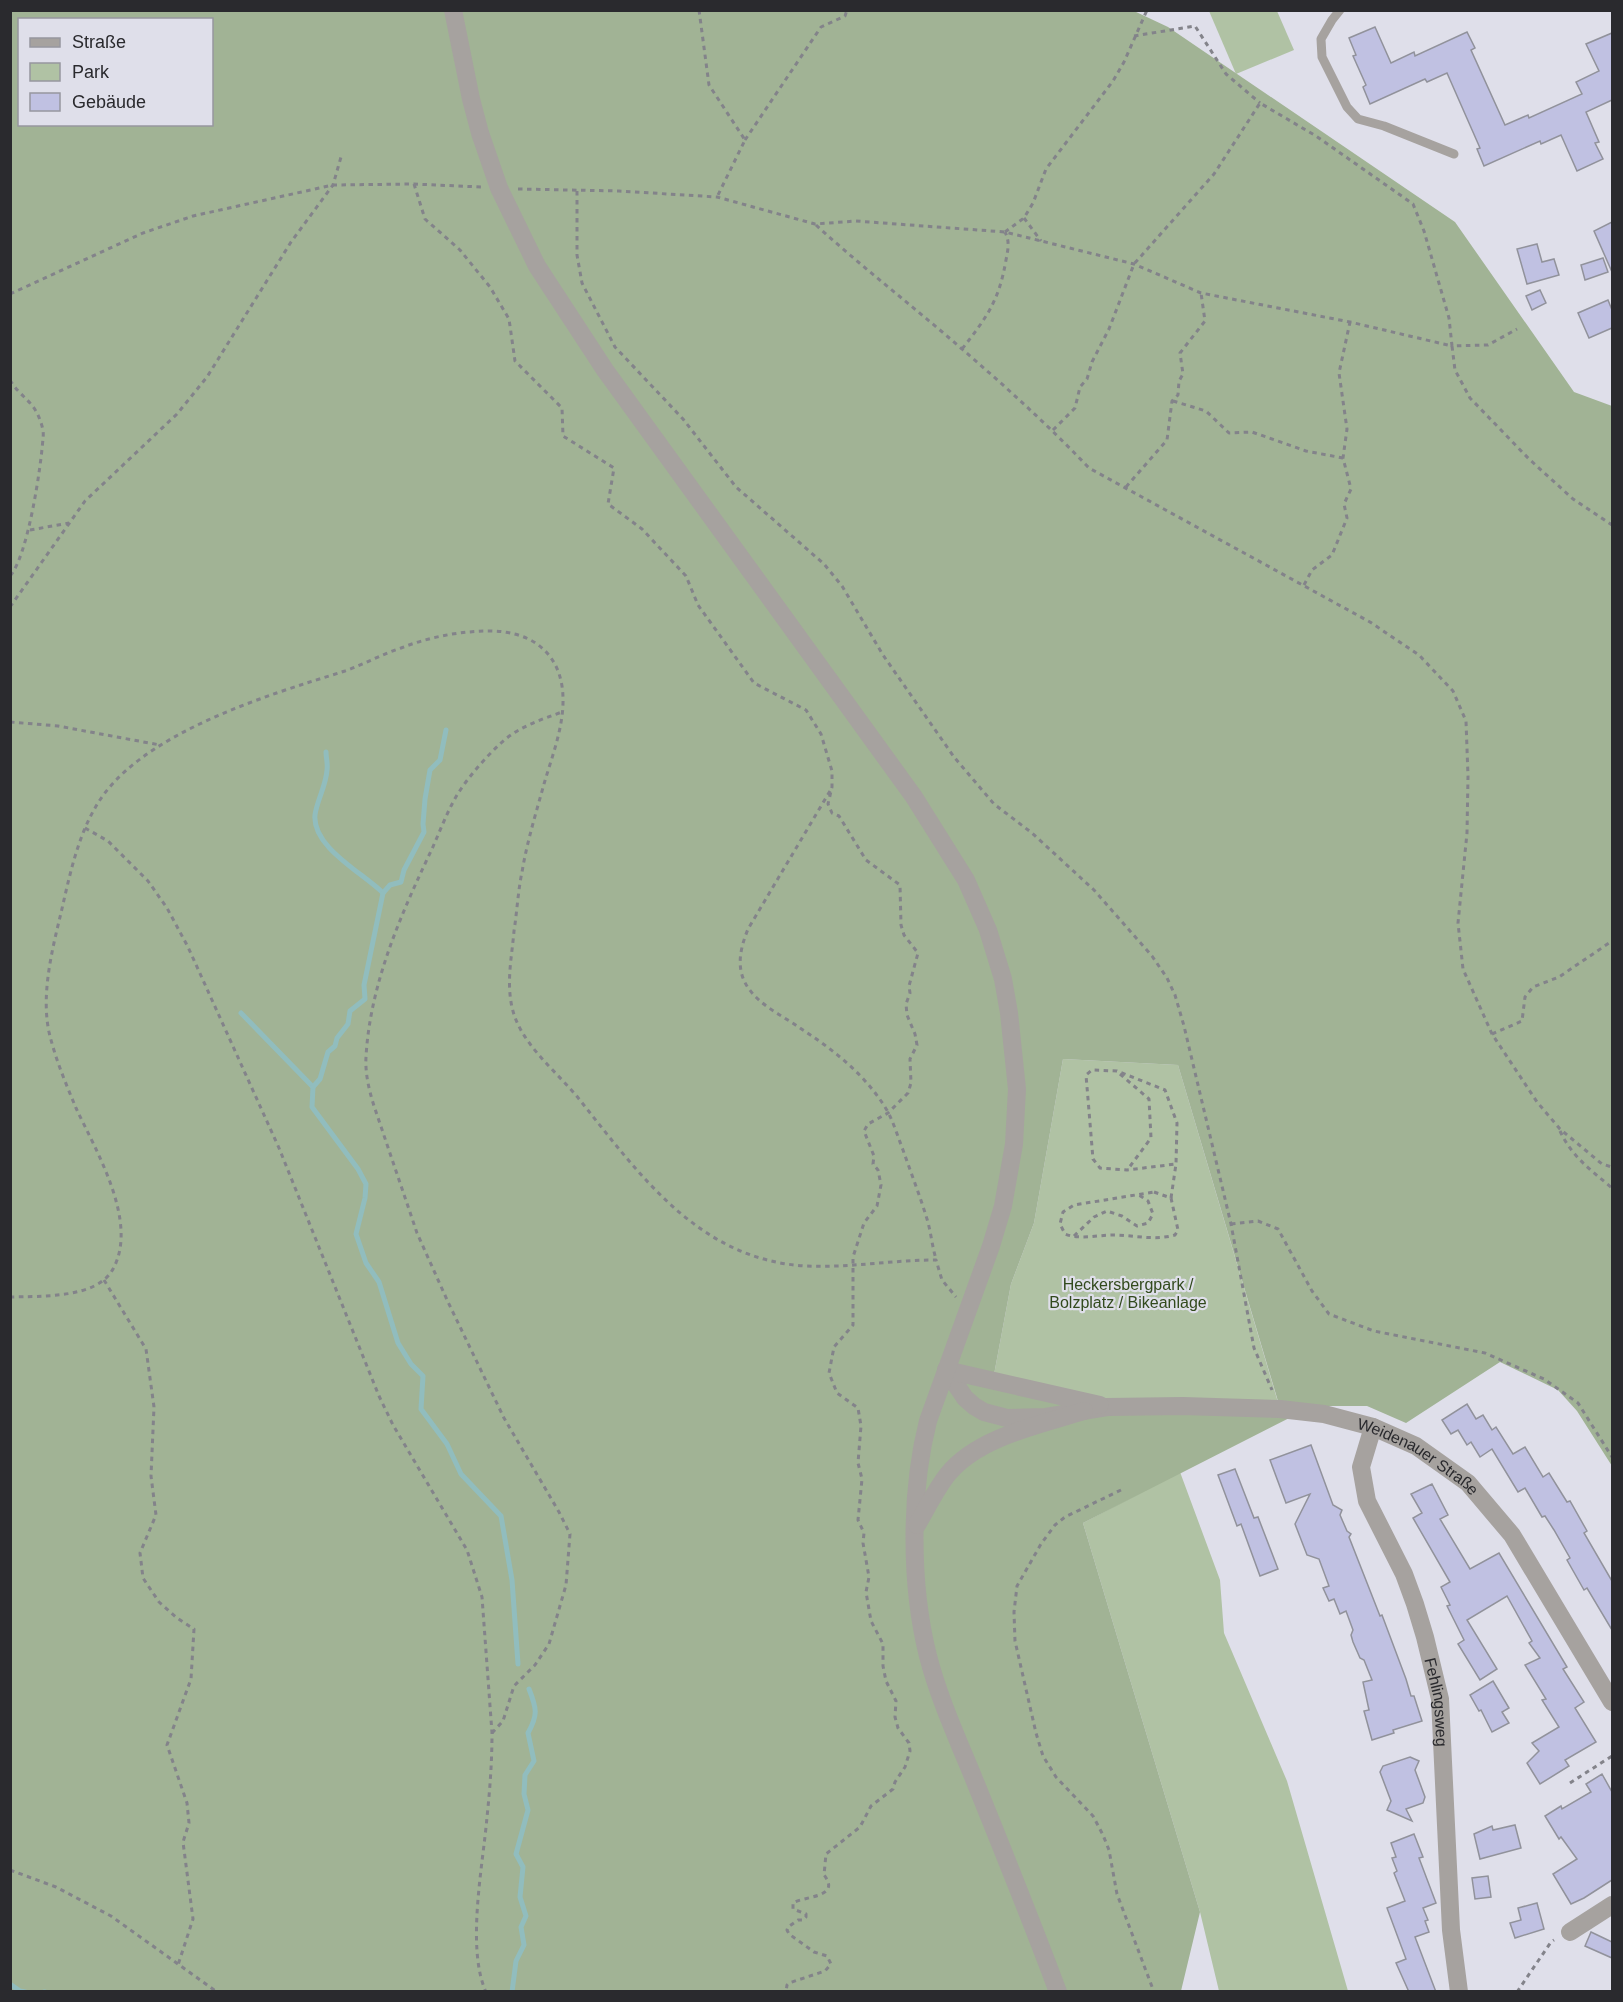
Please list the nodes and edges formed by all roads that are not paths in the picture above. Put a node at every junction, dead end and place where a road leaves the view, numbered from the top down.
1 (453, 10) edge
2 (1340, 10) edge
3 (1454, 154) dead end
4 (946, 1370) junction
5 (1107, 1407) junction
6 (1084, 1411) junction
7 (1373, 1427) junction
8 (915, 1529) junction
9 (1612, 1702) edge
10 (1612, 1905) edge
11 (1570, 1932) road end
12 (1058, 1992) edge
13 (1459, 1992) edge

1 - 4 street
2 - 3 lane
4 - 5 street, Weidenauer Straße
4 - 6 street, Weidenauer Straße
4 - 8 street
5 - 6 street, Weidenauer Straße
5 - 7 street, Weidenauer Straße
6 - 8 street
7 - 9 street, Weidenauer Straße
7 - 13 street, Fehlingsweg
8 - 12 street
10 - 11 street

